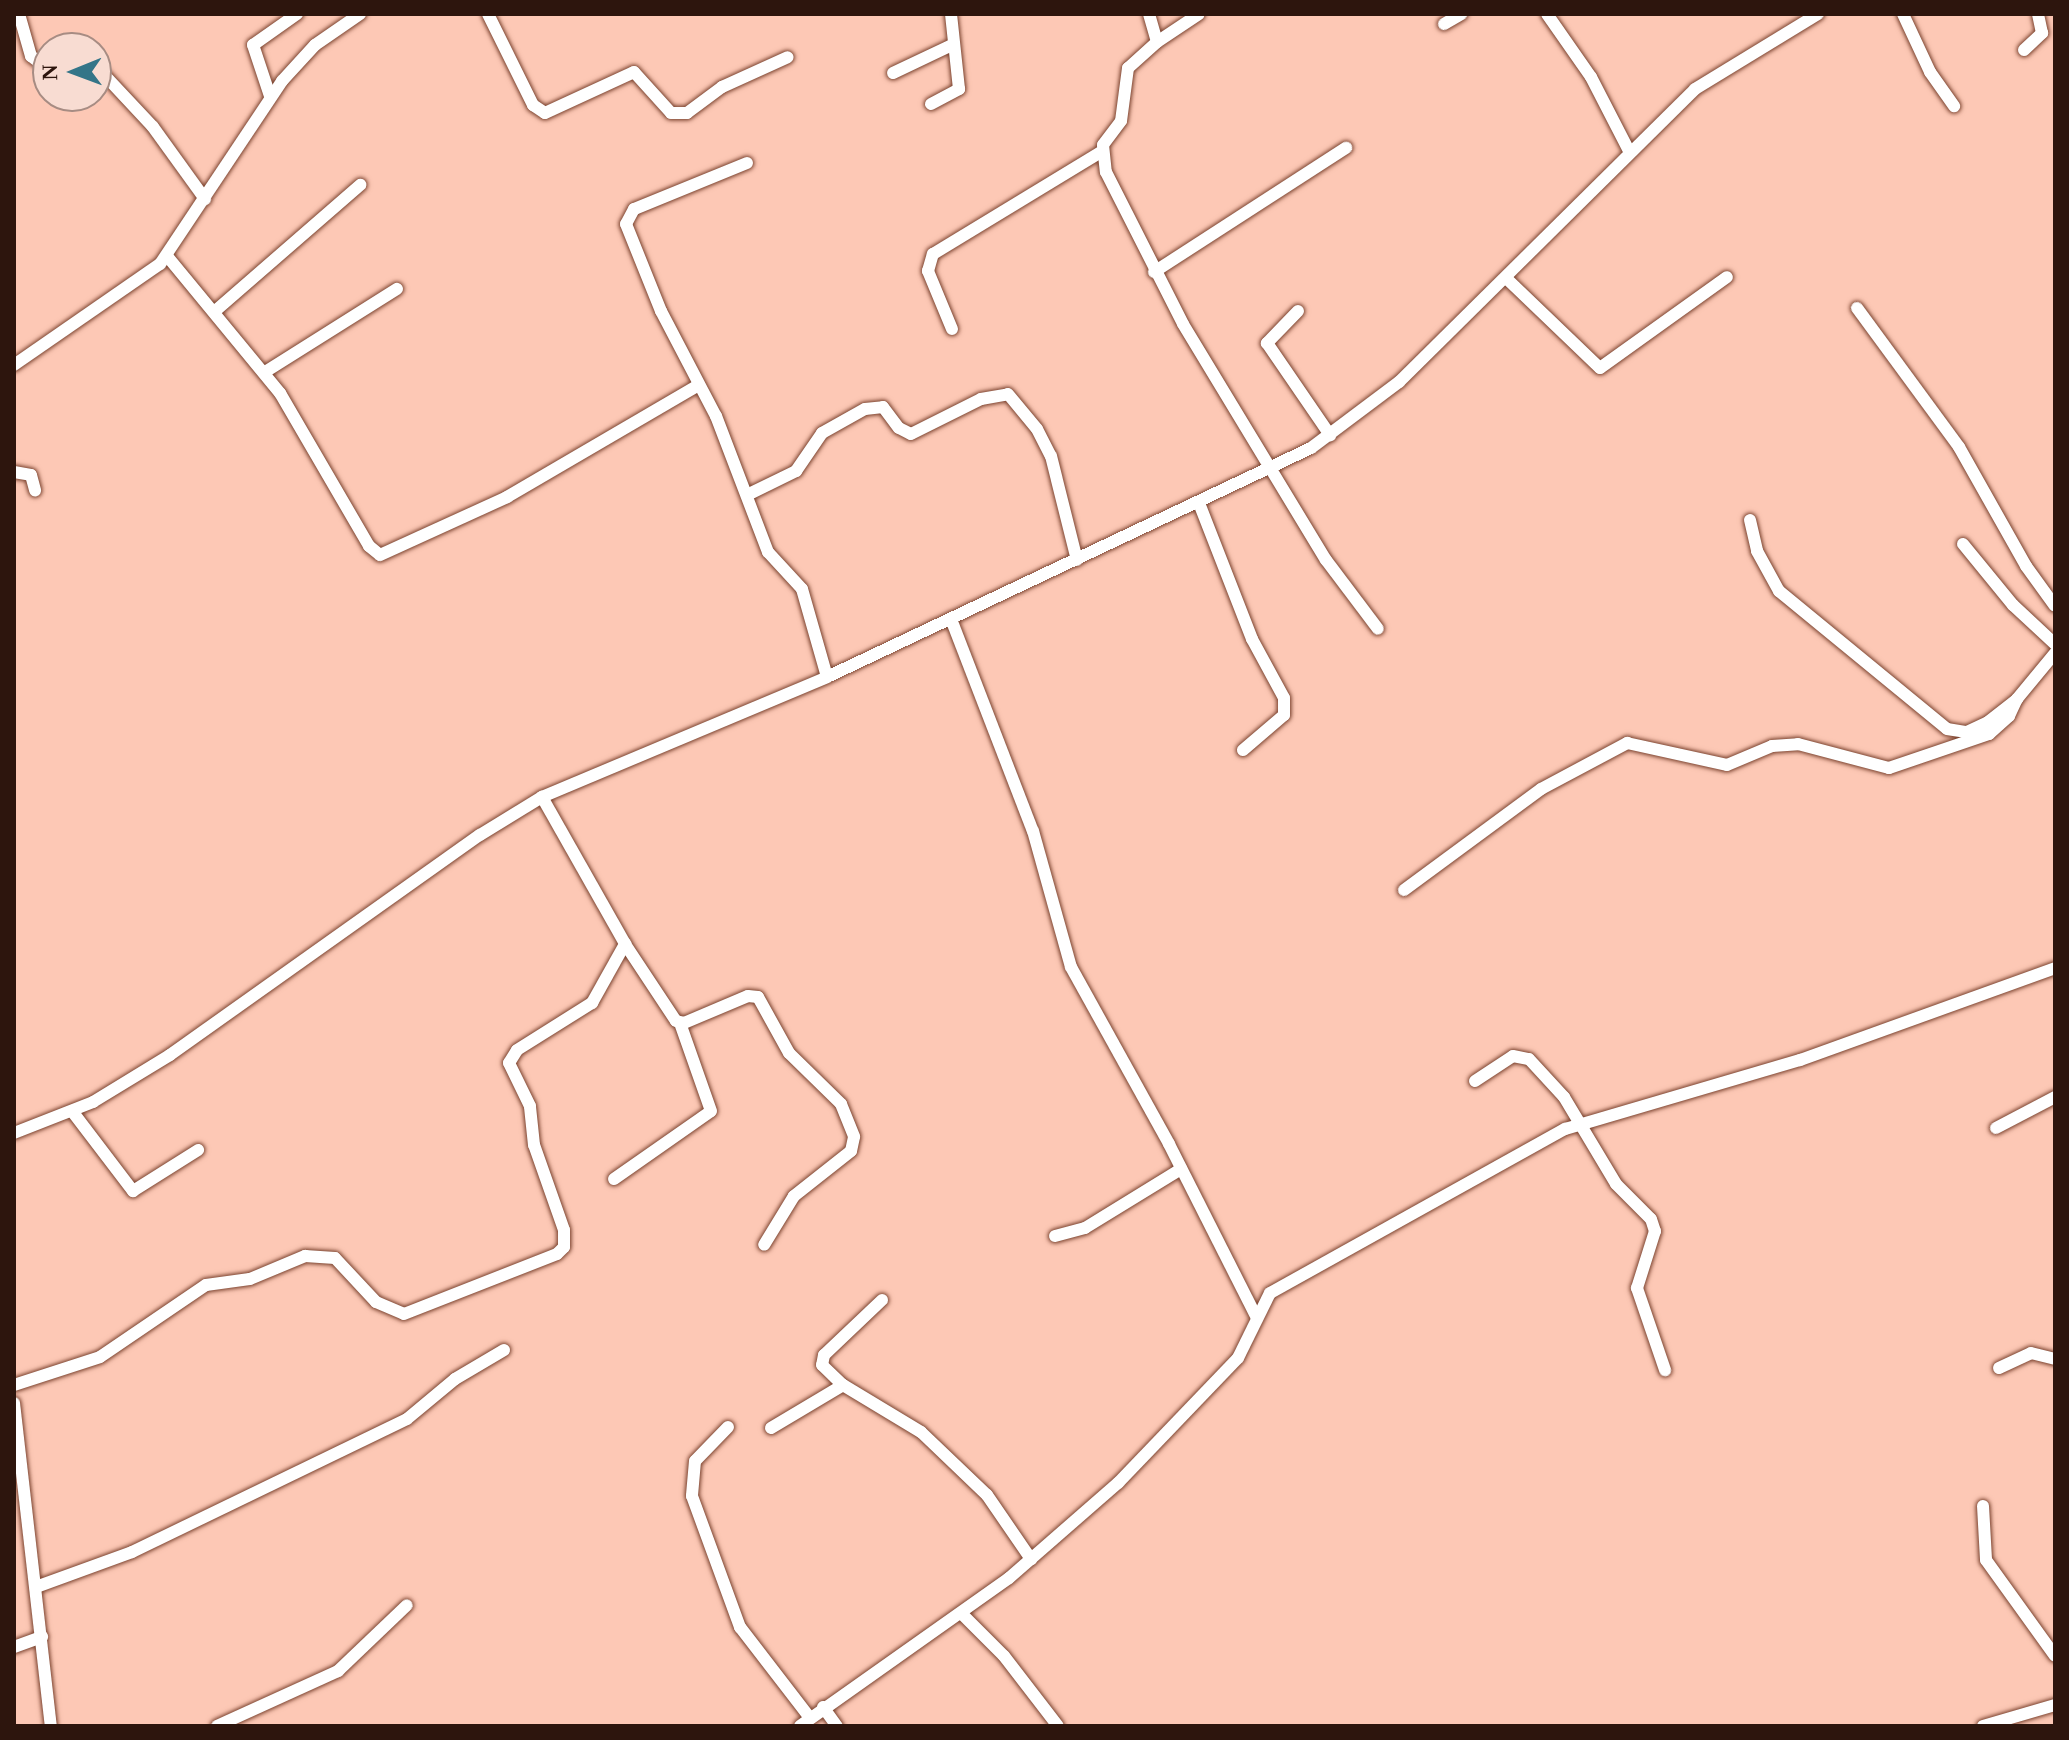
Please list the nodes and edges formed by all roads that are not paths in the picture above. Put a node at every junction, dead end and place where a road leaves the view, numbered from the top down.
1 (19, 14) edge
2 (297, 14) edge
3 (360, 14) edge
4 (488, 14) edge
5 (951, 14) edge
6 (1149, 14) edge
7 (1199, 14) edge
8 (1461, 14) edge
9 (1547, 14) edge
10 (1818, 14) edge
11 (1903, 14) edge
12 (2038, 14) edge
13 (1444, 24) dead end
14 (1157, 42) junction
15 (952, 45) junction
16 (2024, 50) dead end
17 (32, 57) edge
18 (788, 57) dead end
19 (893, 73) dead end
20 (112, 83) edge
21 (270, 96) junction
22 (931, 104) dead end
23 (1954, 106) dead end
24 (1346, 148) dead end
25 (1629, 151) junction
26 (1101, 152) junction
27 (747, 163) dead end
28 (360, 185) dead end
29 (205, 199) junction
30 (167, 256) junction
31 (1154, 272) junction
32 (1727, 277) dead end
33 (1506, 278) junction
34 (397, 289) dead end
35 (1857, 308) dead end
36 (1298, 311) dead end
37 (214, 312) junction
38 (952, 329) dead end
39 (14, 365) edge
40 (265, 372) junction
41 (697, 386) junction
42 (1330, 435) junction
43 (1272, 470) junction
44 (14, 472) edge
45 (35, 490) dead end
46 (747, 495) junction
47 (1199, 503) junction
48 (1750, 520) dead end
49 (1963, 544) dead end
50 (1077, 560) junction
51 (2055, 606) edge
52 (951, 619) junction
53 (1378, 629) dead end
54 (2055, 644) edge
55 (2055, 653) edge
56 (827, 677) junction
57 (2017, 699) junction
58 (1243, 750) dead end
59 (542, 797) junction
60 (1404, 890) dead end
61 (625, 944) junction
62 (2055, 968) edge
63 (680, 1023) junction
64 (1475, 1081) dead end
65 (2055, 1097) edge
66 (72, 1111) junction
67 (1581, 1124) junction
68 (1996, 1128) dead end
69 (14, 1133) edge
70 (198, 1150) dead end
71 (1181, 1169) junction
72 (614, 1179) dead end
73 (1055, 1236) dead end
74 (764, 1245) dead end
75 (882, 1300) dead end
76 (1257, 1318) junction
77 (504, 1350) dead end
78 (2055, 1359) edge
79 (1999, 1368) dead end
80 (1665, 1370) dead end
81 (14, 1385) edge
82 (843, 1385) junction
83 (14, 1403) edge
84 (728, 1427) dead end
85 (771, 1428) dead end
86 (18, 1479) edge
87 (1983, 1506) dead end
88 (1031, 1559) junction
89 (36, 1587) junction
90 (407, 1605) dead end
91 (962, 1614) junction
92 (42, 1637) junction
93 (14, 1647) edge
94 (2055, 1656) edge
95 (2055, 1705) edge
96 (823, 1707) junction
97 (805, 1722) edge
98 (51, 1726) edge
99 (217, 1726) edge
100 (837, 1726) edge
101 (1058, 1726) edge
102 (1983, 1726) edge

1 - 17 street
2 - 21 street
3 - 21 street
4 - 18 street
5 - 15 street
6 - 14 street
7 - 14 street
8 - 13 street
9 - 25 street
10 - 25 street
11 - 23 street
12 - 16 street
14 - 26 street
15 - 19 street
15 - 22 street
20 - 29 street
21 - 29 street
24 - 31 street
25 - 33 street
26 - 31 street
26 - 38 street
27 - 41 street
28 - 37 street
29 - 30 street
30 - 37 street
30 - 39 street
31 - 43 street
32 - 33 street
33 - 42 street
34 - 40 street
35 - 51 street
36 - 42 street
37 - 40 street
40 - 41 street
41 - 46 street
42 - 43 street
43 - 47 street
43 - 53 street
44 - 45 street
46 - 50 street
46 - 56 street
47 - 50 street
47 - 58 street
48 - 57 street
49 - 54 street
50 - 52 street
52 - 56 street
52 - 71 street
55 - 57 street
56 - 59 street
57 - 60 street
59 - 61 street
59 - 66 street
61 - 63 street
61 - 81 street
62 - 67 street
63 - 72 street
63 - 74 street
64 - 67 street
65 - 68 street
66 - 69 street
66 - 70 street
67 - 76 street
67 - 80 street
71 - 73 street
71 - 76 street
75 - 82 street
76 - 88 street
77 - 89 street
78 - 79 street
82 - 85 street
82 - 88 street
83 - 86 street
84 - 97 street
86 - 89 street
87 - 94 street
88 - 91 street
89 - 92 street
90 - 99 street
91 - 96 street
91 - 101 street
92 - 93 street
92 - 98 street
95 - 102 street
96 - 97 street
96 - 100 street

